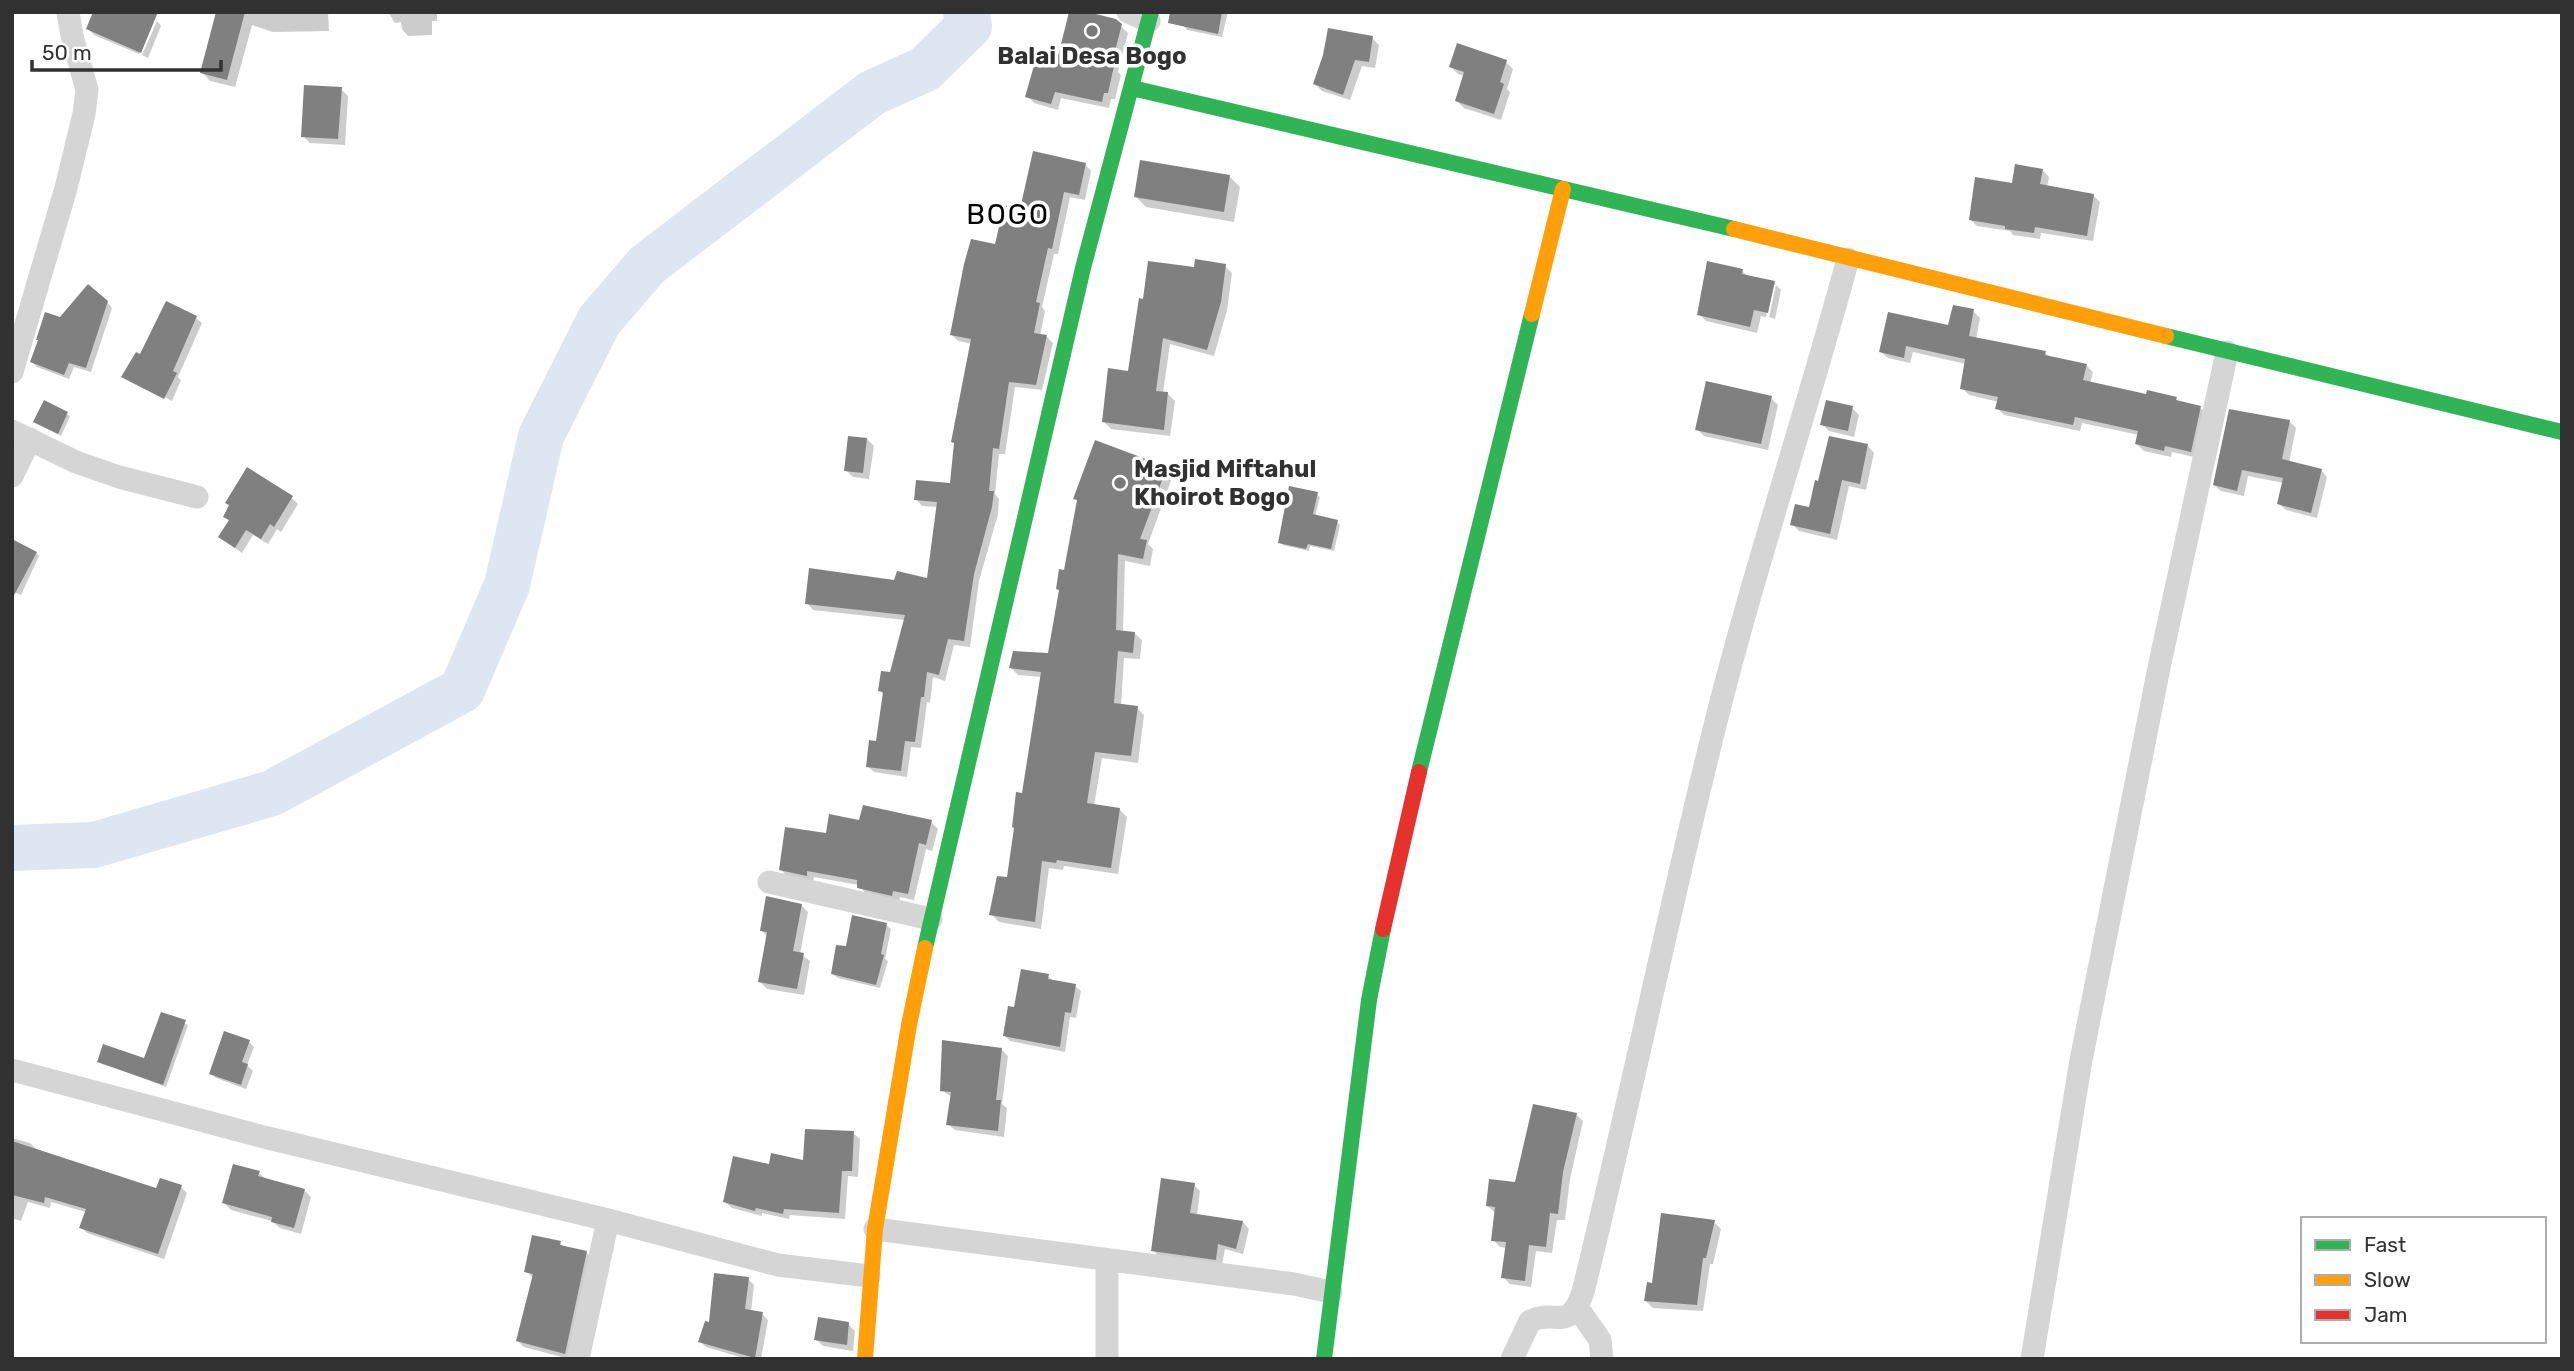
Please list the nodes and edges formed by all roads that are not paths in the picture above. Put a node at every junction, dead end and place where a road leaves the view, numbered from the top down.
1 (68, 12) edge
2 (1143, 15) edge
3 (1132, 88) junction
4 (1563, 189) junction
5 (1848, 259) junction
6 (2227, 352) junction
7 (12, 372) edge
8 (2562, 432) edge
9 (21, 435) edge
10 (12, 476) edge
11 (197, 497) dead end
12 (769, 882) dead end
13 (931, 919) junction
14 (12, 1070) edge
15 (608, 1220) junction
16 (874, 1229) junction
17 (1107, 1260) junction
18 (869, 1276) junction
19 (1331, 1292) junction
20 (1577, 1307) junction
21 (578, 1359) edge
22 (864, 1359) edge
23 (1107, 1359) edge
24 (1324, 1359) edge
25 (1512, 1359) edge
26 (1602, 1359) edge
27 (2032, 1359) edge

1 - 7 street
2 - 3 street
3 - 4 street
3 - 13 street
4 - 5 street
4 - 19 street
5 - 6 street
5 - 20 street
6 - 8 street
6 - 27 street
9 - 10 street
9 - 11 street
12 - 13 street
13 - 16 street
14 - 15 street
15 - 18 street
15 - 21 street
16 - 17 street
16 - 18 street
17 - 19 street
17 - 23 street
18 - 22 street
19 - 24 street
20 - 25 street
20 - 26 street

